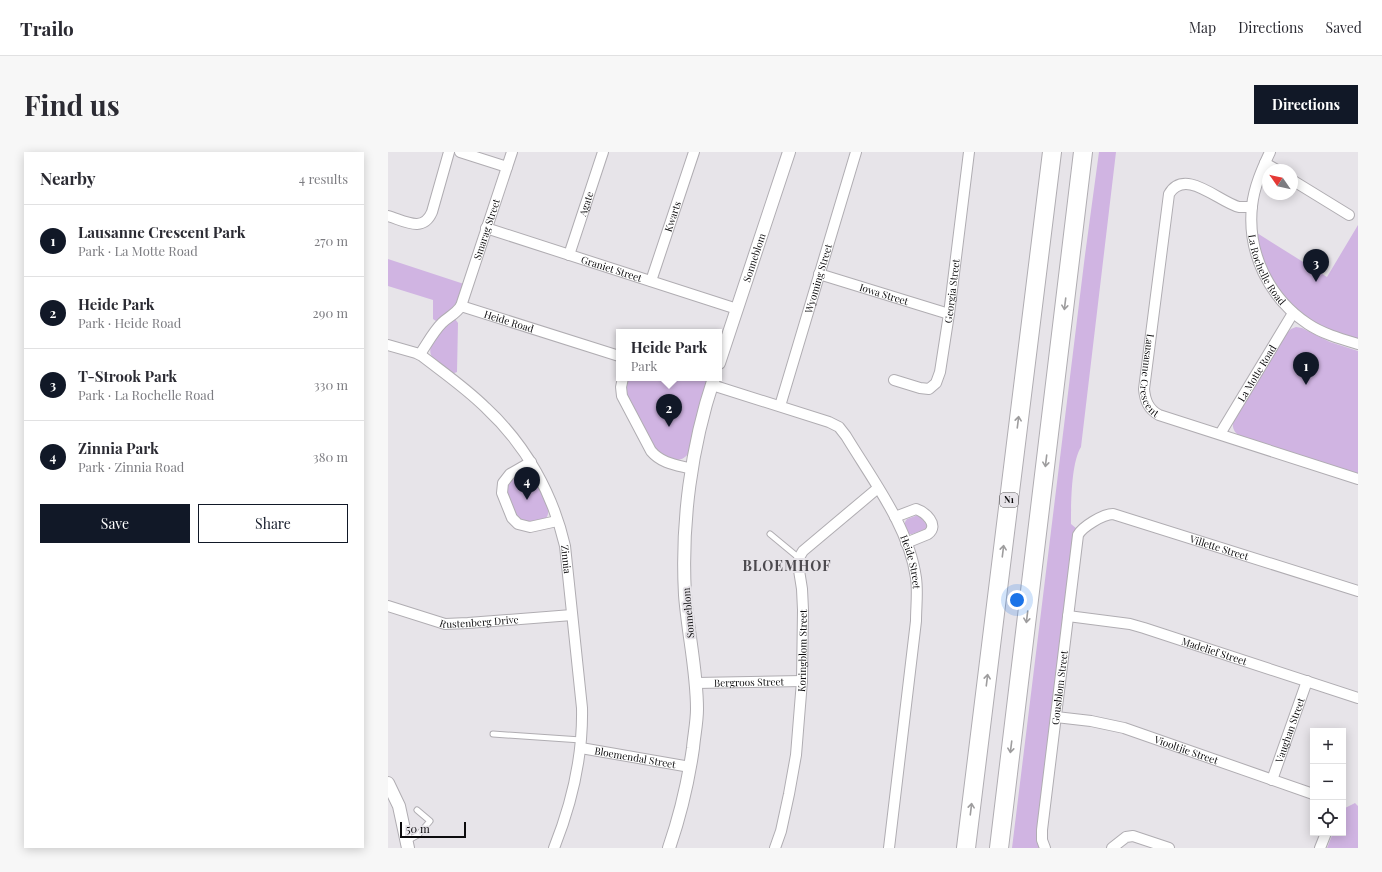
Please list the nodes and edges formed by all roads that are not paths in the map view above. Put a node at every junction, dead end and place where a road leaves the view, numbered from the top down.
1 (449, 152) edge
2 (460, 152) edge
3 (512, 152) edge
4 (603, 152) edge
5 (694, 152) edge
6 (789, 152) edge
7 (856, 152) edge
8 (969, 152) edge
9 (1052, 152) edge
10 (1083, 152) edge
11 (1091, 152) edge
12 (1270, 152) edge
13 (1265, 163) joint
14 (507, 167) junction
15 (1298, 184) edge
16 (1252, 207) junction
17 (1349, 215) dead end
18 (388, 216) edge
19 (486, 228) junction
20 (569, 255) junction
21 (1070, 265) junction
22 (819, 274) junction
23 (651, 281) junction
24 (461, 306) junction
25 (737, 308) junction
26 (1293, 313) junction
27 (949, 314) junction
28 (1358, 344) edge
29 (388, 345) edge
30 (420, 354) junction
31 (722, 354) edge
32 (616, 355) edge
33 (894, 380) dead end
34 (622, 381) edge
35 (713, 381) edge
36 (780, 406) junction
37 (1220, 434) junction
38 (531, 462) junction
39 (692, 469) junction
40 (1358, 479) edge
41 (878, 488) junction
42 (895, 516) junction
43 (557, 520) junction
44 (1083, 528) joint
45 (770, 534) dead end
46 (906, 543) junction
47 (799, 558) junction
48 (1358, 591) edge
49 (388, 606) edge
50 (572, 615) junction
51 (1068, 616) junction
52 (802, 681) junction
53 (1307, 681) junction
54 (696, 683) junction
55 (1358, 698) edge
56 (1056, 717) junction
57 (493, 734) dead end
58 (581, 744) junction
59 (690, 767) junction
60 (1272, 780) junction
61 (388, 783) edge
62 (1310, 793) edge
63 (417, 810) dead end
64 (1325, 836) edge
65 (407, 844) edge
66 (554, 848) edge
67 (669, 848) edge
68 (775, 848) edge
69 (889, 848) edge
70 (966, 848) edge
71 (999, 848) edge
72 (1045, 848) edge
73 (1112, 848) edge
74 (1169, 848) edge
75 (1320, 848) edge

1 - 18 street
2 - 14 street
3 - 14 street, Smarag Street
4 - 20 street, Agate
5 - 23 street, Kwarts
6 - 25 street, Sonneblom
7 - 22 street, Wyoming Street
8 - 27 street, Georgia Street
70 -> 9 highway, N1
10 - 21 highway
11 - 21 highway
12 - 13 street, La Rochelle Road
13 - 16 street, La Rochelle Road
14 - 19 street, Smarag Street
15 - 17 street
16 - 26 street, La Rochelle Road
16 - 37 street, Lausanne Crescent
19 - 20 street, Graniet Street
19 - 24 street, Smarag Street
20 - 23 street, Graniet Street
21 -> 71 highway
22 - 27 street, Iowa Street
22 - 36 street, Wyoming Street
23 - 25 street, Graniet Street
24 - 30 street
24 - 32 street, Heide Road
25 - 31 street, Sonneblom
26 - 28 street, La Rochelle Road
26 - 37 street, La Motte Road
27 - 33 street, Georgia Street
29 - 30 street, Zinnia
30 - 38 street, Zinnia
34 - 39 street
35 - 36 street, Heide Street
35 - 39 street, Sonneblom
36 - 41 street, Heide Street
37 - 40 street, Lausanne Crescent
38 - 43 street, Zinnia
38 - 43 street
39 - 54 street, Sonneblom
41 - 42 street, Heide Street
41 - 47 street
42 - 46 street, Heide Street
42 - 46 street
43 - 50 street, Zinnia
44 - 48 street, Villette Street
44 - 51 street, Gousblom Street
45 - 47 lane
46 - 69 street, Heide Street
47 - 52 street, Koringblom Street
49 - 50 street, Rustenberg Drive
50 - 58 street, Zinnia
51 - 53 street, Madelief Street
51 - 56 street, Gousblom Street
52 - 54 street, Bergroos Street
52 - 68 street, Koringblom Street
53 - 55 street, Madelief Street
53 - 60 street, Vaughan Street
54 - 59 street, Sonneblom
56 - 60 street, Viooltjie Street
56 - 72 street, Gousblom Street
57 - 58 lane
58 - 59 street, Bloemendal Street
58 - 66 street, Zinnia
59 - 67 street, Sonneblom
60 - 62 street, Viooltjie Street
61 - 65 street
63 - 65 lane
64 - 75 street
73 - 74 street

